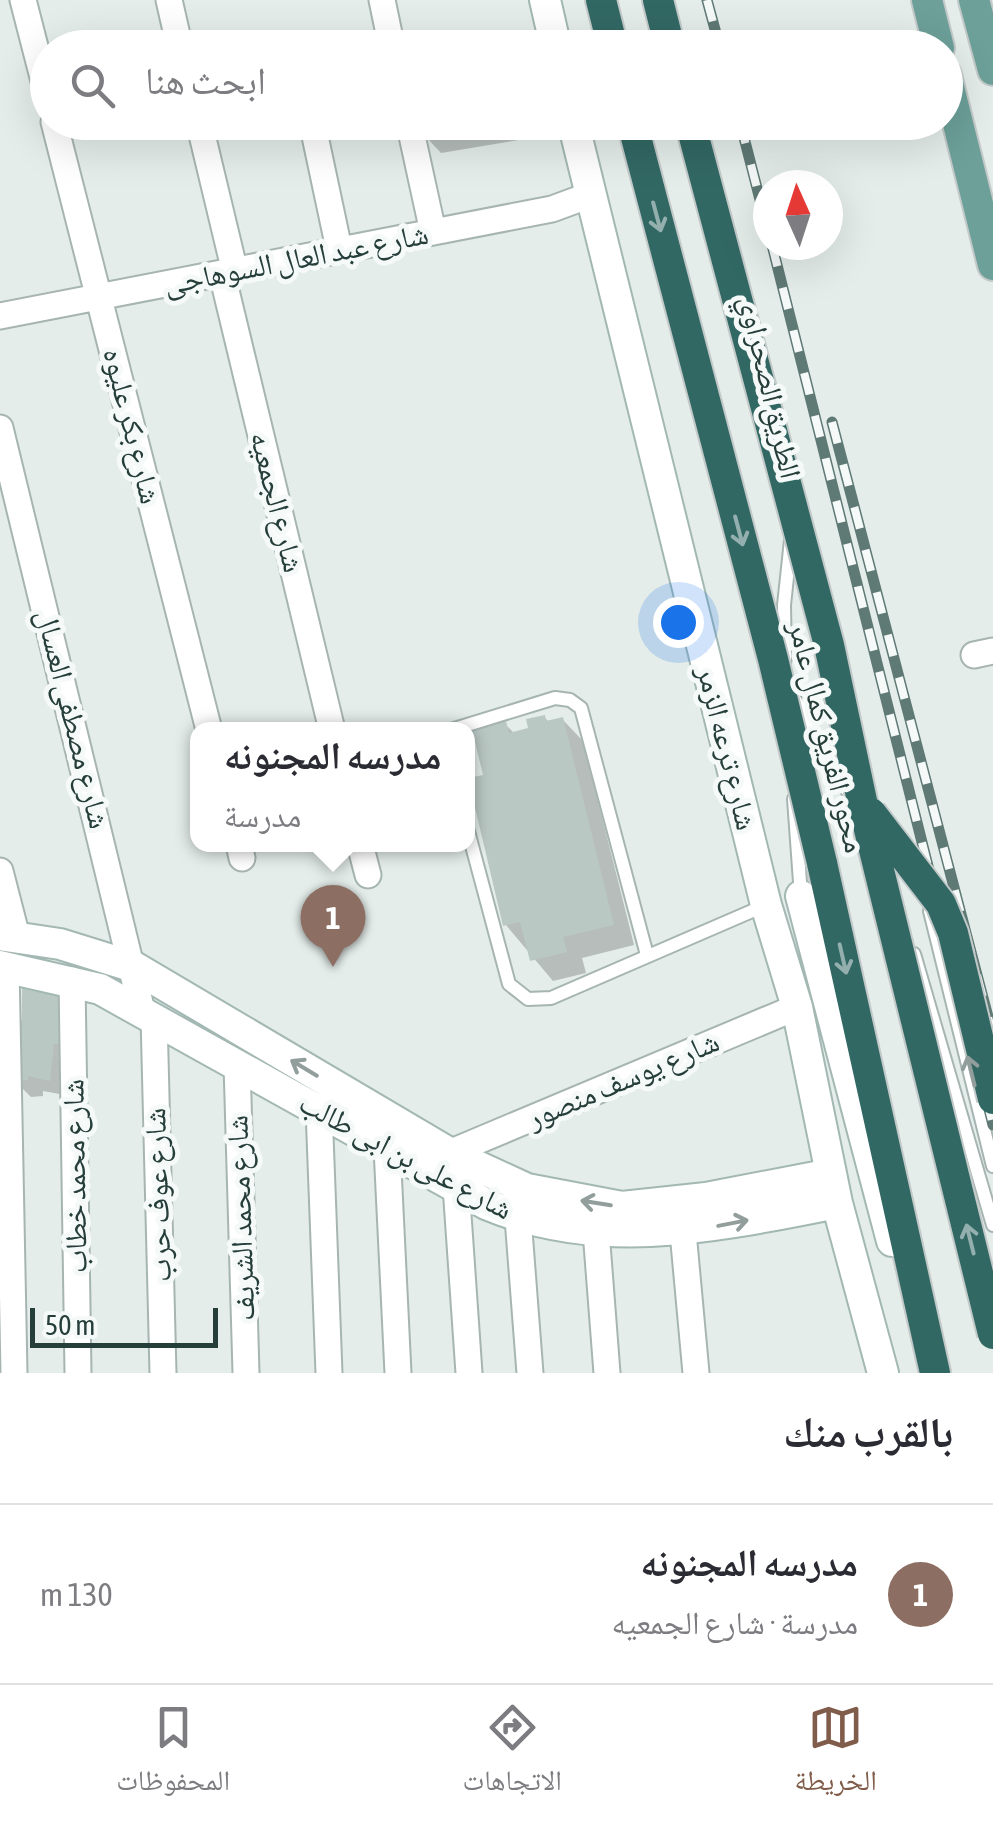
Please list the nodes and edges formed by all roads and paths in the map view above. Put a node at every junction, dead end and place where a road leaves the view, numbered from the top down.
1 (23, 0) edge
2 (169, 0) edge
3 (382, 0) edge
4 (544, 0) edge
5 (600, 0) edge
6 (658, 0) edge
7 (670, 0) edge
8 (927, 0) edge
9 (974, 0) edge
10 (31, 30) edge
11 (176, 30) edge
12 (388, 30) edge
13 (552, 30) edge
14 (608, 30) edge
15 (666, 30) edge
16 (678, 30) edge
17 (934, 30) edge
18 (993, 70) edge
19 (963, 138) edge
20 (58, 140) edge
21 (202, 140) edge
22 (316, 140) edge
23 (413, 140) edge
24 (577, 140) edge
25 (637, 140) edge
26 (695, 140) edge
27 (707, 140) edge
28 (961, 140) edge
29 (993, 179) edge
30 (590, 195) junction
31 (433, 232) junction
32 (338, 250) junction
33 (993, 266) edge
34 (228, 273) junction
35 (98, 298) junction
36 (0, 316) edge
37 (0, 428) edge
38 (786, 683) junction
39 (208, 722) edge
40 (330, 722) edge
41 (475, 723) edge
42 (862, 801) junction
43 (870, 832) junction
44 (362, 852) edge
45 (474, 852) edge
46 (0, 872) edge
47 (368, 875) dead end
48 (801, 896) joint
49 (766, 905) junction
50 (9, 936) edge
51 (647, 955) junction
52 (3, 966) edge
53 (134, 968) junction
54 (72, 980) junction
55 (797, 1007) junction
56 (148, 1014) junction
57 (237, 1064) junction
58 (993, 1099) edge
59 (318, 1109) junction
60 (387, 1148) junction
61 (449, 1153) junction
62 (993, 1166) edge
63 (456, 1186) junction
64 (834, 1189) junction
65 (518, 1218) junction
66 (993, 1225) edge
67 (596, 1231) junction
68 (682, 1232) junction
69 (993, 1334) edge
70 (14, 1373) edge
71 (78, 1373) edge
72 (163, 1373) edge
73 (246, 1373) edge
74 (328, 1373) edge
75 (398, 1373) edge
76 (468, 1373) edge
77 (530, 1373) edge
78 (607, 1373) edge
79 (696, 1373) edge
80 (882, 1373) edge
81 (933, 1373) edge

1 - 10 street
2 - 11 street
3 - 12 street
4 - 13 street
5 - 14 highway
6 - 15 highway
7 - 16 lane
8 - 17 main road
9 - 18 main road
19 - 29 main road
20 - 35 street, شارع بكر عليوه
21 - 34 street, شارع الجمعيه
22 - 32 street
23 - 31 street
24 - 30 street, شارع ترعه الزمر
25 -> 81 highway, محور الفريق كمال عامر, bridge
26 - 42 highway, محور الفريق كمال عامر, bridge
27 - 38 lane, الطريق الصحراوي
28 - 33 main road
30 - 31 street, شارع عبد العال السوهاجى
30 - 49 street, شارع ترعه الزمر
31 - 32 street, شارع عبد العال السوهاجى
32 - 34 street, شارع عبد العال السوهاجى
34 - 35 street, شارع عبد العال السوهاجى
34 - 40 street, شارع الجمعيه
35 - 36 street, شارع عبد العال السوهاجى
35 - 39 street, شارع بكر عليوه
37 - 53 street, شارع مصطفى العسال
38 - 43 lane
38 - 48 lane, الطريق الصحراوي
41 - 51 lane
42 - 58 highway, bridge
69 -> 42 highway, محور الفريق كمال عامر, bridge
62 -> 43 lane
43 - 66 lane
44 - 47 street
45 - 51 lane
46 - 50 street
48 - 81 street
49 - 51 lane
49 - 55 street, شارع ترعه الزمر
50 - 53 street, شارع على بن ابى طالب
52 - 54 street, شارع على بن ابى طالب
52 - 70 street
53 - 56 street, شارع مصطفى العسال
61 -> 53 street, شارع على بن ابى طالب
54 - 56 street, شارع على بن ابى طالب
54 - 71 street, شارع محمد خطاب
55 - 61 street, شارع يوسف منصور
55 - 64 street, شارع ترعه الزمر
56 - 57 street, شارع على بن ابى طالب
56 - 72 street, شارع عوف حرب
57 - 59 street, شارع على بن ابى طالب
57 - 73 street, شارع محمد الشريف
59 - 60 street, شارع على بن ابى طالب
59 - 74 street
60 - 63 street, شارع على بن ابى طالب
60 - 75 street
64 -> 61 street, شارع على بن ابى طالب
63 - 65 street, شارع على بن ابى طالب
63 - 76 street
68 -> 64 street, شارع على بن ابى طالب
64 - 80 street, شارع ترعه الزمر
65 - 67 street, شارع على بن ابى طالب
65 - 77 street
67 - 68 street, شارع على بن ابى طالب
67 - 78 street
68 - 79 street

